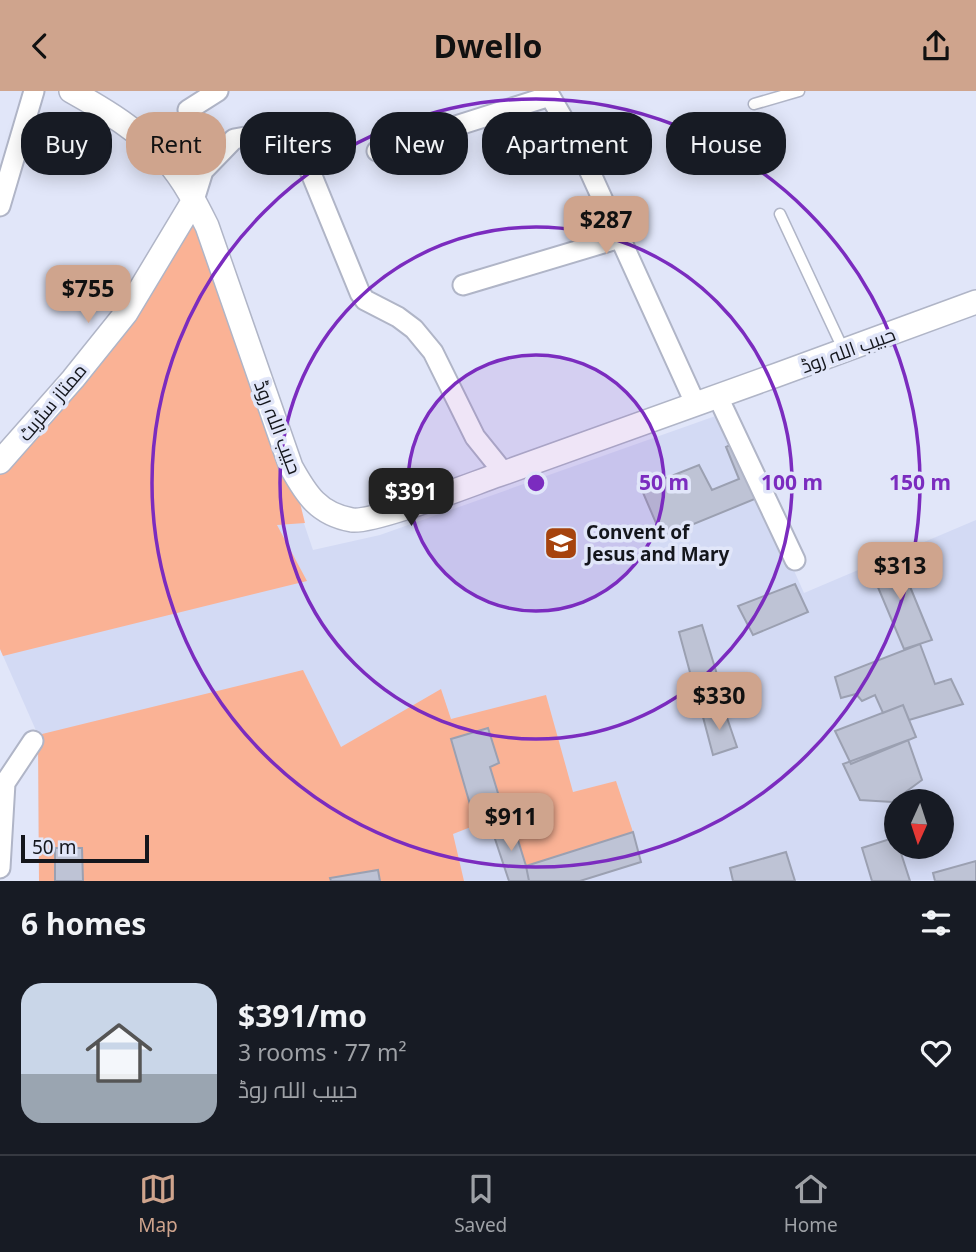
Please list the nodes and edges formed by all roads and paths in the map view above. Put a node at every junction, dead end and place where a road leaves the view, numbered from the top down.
1 (34, 91) edge
2 (71, 91) edge
3 (218, 91) edge
4 (799, 91) edge
5 (548, 94) edge
6 (754, 104) dead end
7 (188, 110) dead end
8 (468, 121) edge
9 (194, 200) junction
10 (0, 206) edge
11 (780, 213) dead end
12 (620, 238) junction
13 (463, 285) dead end
14 (976, 302) edge
15 (844, 351) junction
16 (718, 397) junction
17 (696, 405) junction
18 (0, 462) edge
19 (504, 473) junction
20 (795, 560) dead end
21 (33, 741) dead end
22 (0, 849) edge
23 (0, 868) edge

1 - 10 street
2 - 9 street, حبیب اللہ روڈ
3 - 7 street
4 - 6 lane
5 - 8 street
5 - 12 street
9 - 18 street, ممتاز سٹریٹ
9 - 19 street, حبیب اللہ روڈ
9 - 19 street
11 - 15 lane
12 - 13 street
12 - 17 street
14 - 15 street, حبیب اللہ روڈ
15 - 16 street, حبیب اللہ روڈ
16 - 17 street, حبیب اللہ روڈ
16 - 20 street
17 - 19 street, حبیب اللہ روڈ
21 - 22 street
22 - 23 street

